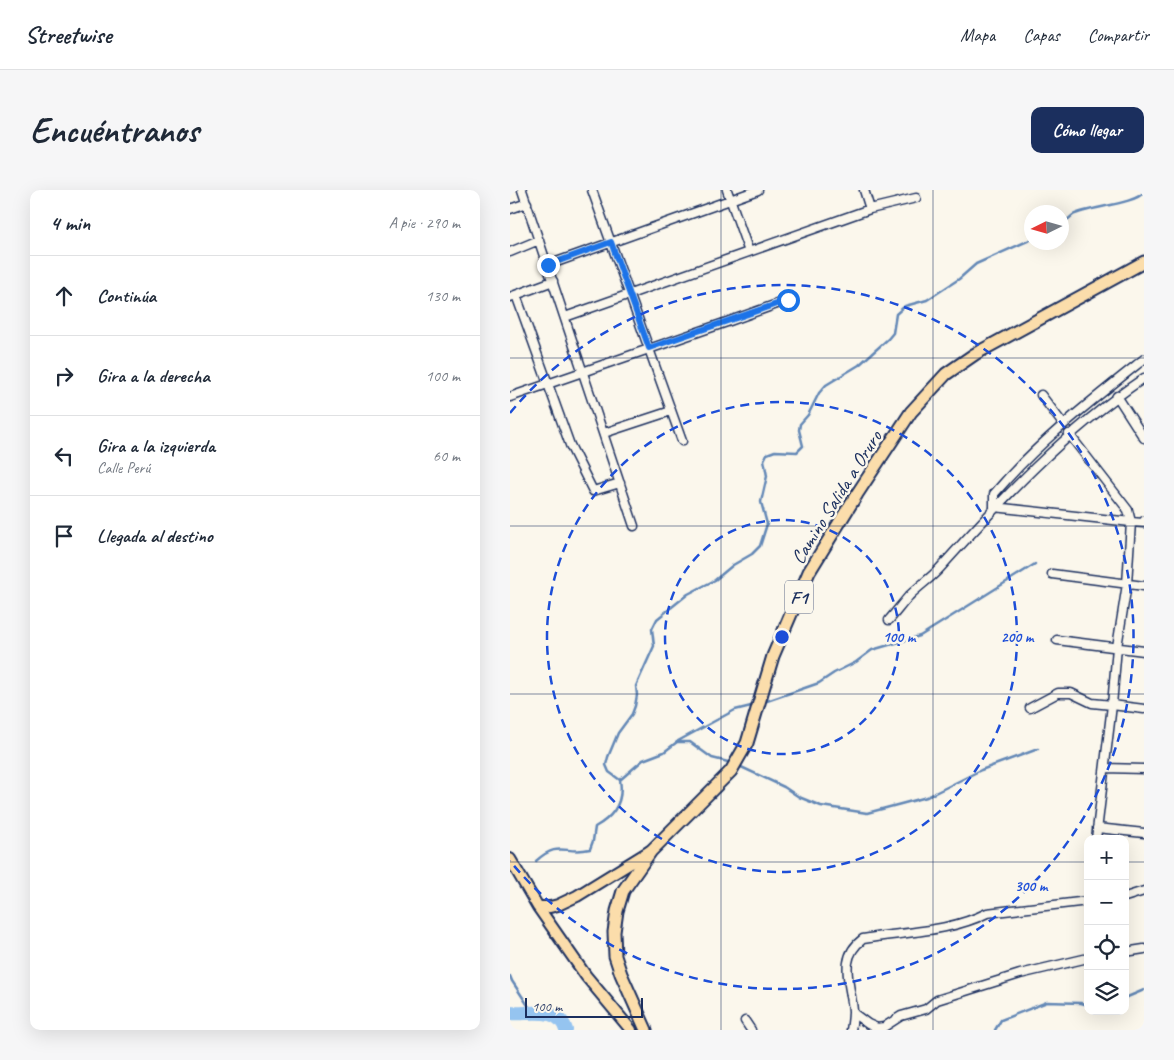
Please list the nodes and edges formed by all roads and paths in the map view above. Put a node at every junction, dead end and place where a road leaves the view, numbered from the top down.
1 (522, 190) edge
2 (592, 190) edge
3 (727, 190) edge
4 (758, 190) edge
5 (864, 190) edge
6 (916, 198) dead end
7 (731, 200) junction
8 (527, 203) junction
9 (870, 208) junction
10 (510, 209) edge
11 (539, 240) junction
12 (611, 242) junction
13 (510, 252) edge
14 (749, 252) junction
15 (1144, 262) edge
16 (548, 265) junction
17 (553, 282) junction
18 (630, 294) junction
19 (513, 296) edge
20 (788, 300) dead end
21 (565, 318) junction
22 (649, 348) junction
23 (1144, 359) edge
24 (583, 371) junction
25 (1144, 378) edge
26 (548, 384) junction
27 (1041, 394) dead end
28 (1117, 396) junction
29 (510, 397) edge
30 (671, 411) junction
31 (1063, 424) junction
32 (604, 433) junction
33 (1069, 434) junction
34 (1144, 438) edge
35 (682, 441) dead end
36 (620, 483) junction
37 (994, 507) junction
38 (1131, 522) junction
39 (1144, 522) edge
40 (634, 526) dead end
41 (1052, 574) dead end
42 (1127, 584) junction
43 (1144, 586) edge
44 (889, 620) dead end
45 (1058, 640) dead end
46 (1117, 648) junction
47 (1144, 650) edge
48 (1112, 705) junction
49 (1030, 708) dead end
50 (1144, 709) edge
51 (1105, 768) junction
52 (1144, 769) edge
53 (1097, 828) junction
54 (1144, 833) edge
55 (1096, 835) edge
56 (651, 851) junction
57 (510, 859) edge
58 (1144, 891) edge
59 (1129, 895) edge
60 (1084, 901) edge
61 (538, 907) junction
62 (1144, 948) edge
63 (1129, 951) edge
64 (1084, 959) edge
65 (853, 1013) junction
66 (744, 1021) dead end
67 (631, 1030) edge
68 (646, 1030) edge
69 (751, 1030) edge
70 (850, 1030) edge

1 - 8 street
2 - 12 street
3 - 7 street
4 - 7 street
5 - 9 street
6 - 9 street
7 - 12 street
7 - 14 street
8 - 10 street
8 - 11 street
9 - 14 street
11 - 13 street
11 - 16 street
12 - 16 street
12 - 18 street
14 - 18 street
15 - 56 highway, Camino Salida a Oruro / F1
16 - 17 street
17 - 19 street
17 - 21 street
18 - 21 street
18 - 22 street
19 - 26 street
20 - 22 street
21 - 24 street
22 - 24 street
22 - 30 street
23 - 31 street
24 - 26 street
24 - 32 street
25 - 28 street
26 - 29 street
26 - 36 street
27 - 31 street
28 - 33 street
28 - 34 street
30 - 32 street
30 - 35 street
31 - 37 street
32 - 36 street
33 - 37 street
33 - 38 street
36 - 40 street
37 - 38 street
37 - 44 street
38 - 39 street
38 - 42 street
41 - 42 street
42 - 43 street
42 - 46 street
45 - 46 street
46 - 47 street
46 - 48 street
48 - 49 street
48 - 50 street
48 - 51 street
51 - 52 street
51 - 53 street
53 - 54 street
53 - 55 street
56 - 61 main road
56 - 68 highway, Camino Salida a Oruro / F1
57 - 61 main road
58 - 59 street
60 - 65 street
61 - 67 main road
62 - 63 street
64 - 65 street
65 - 70 street
66 - 69 street

